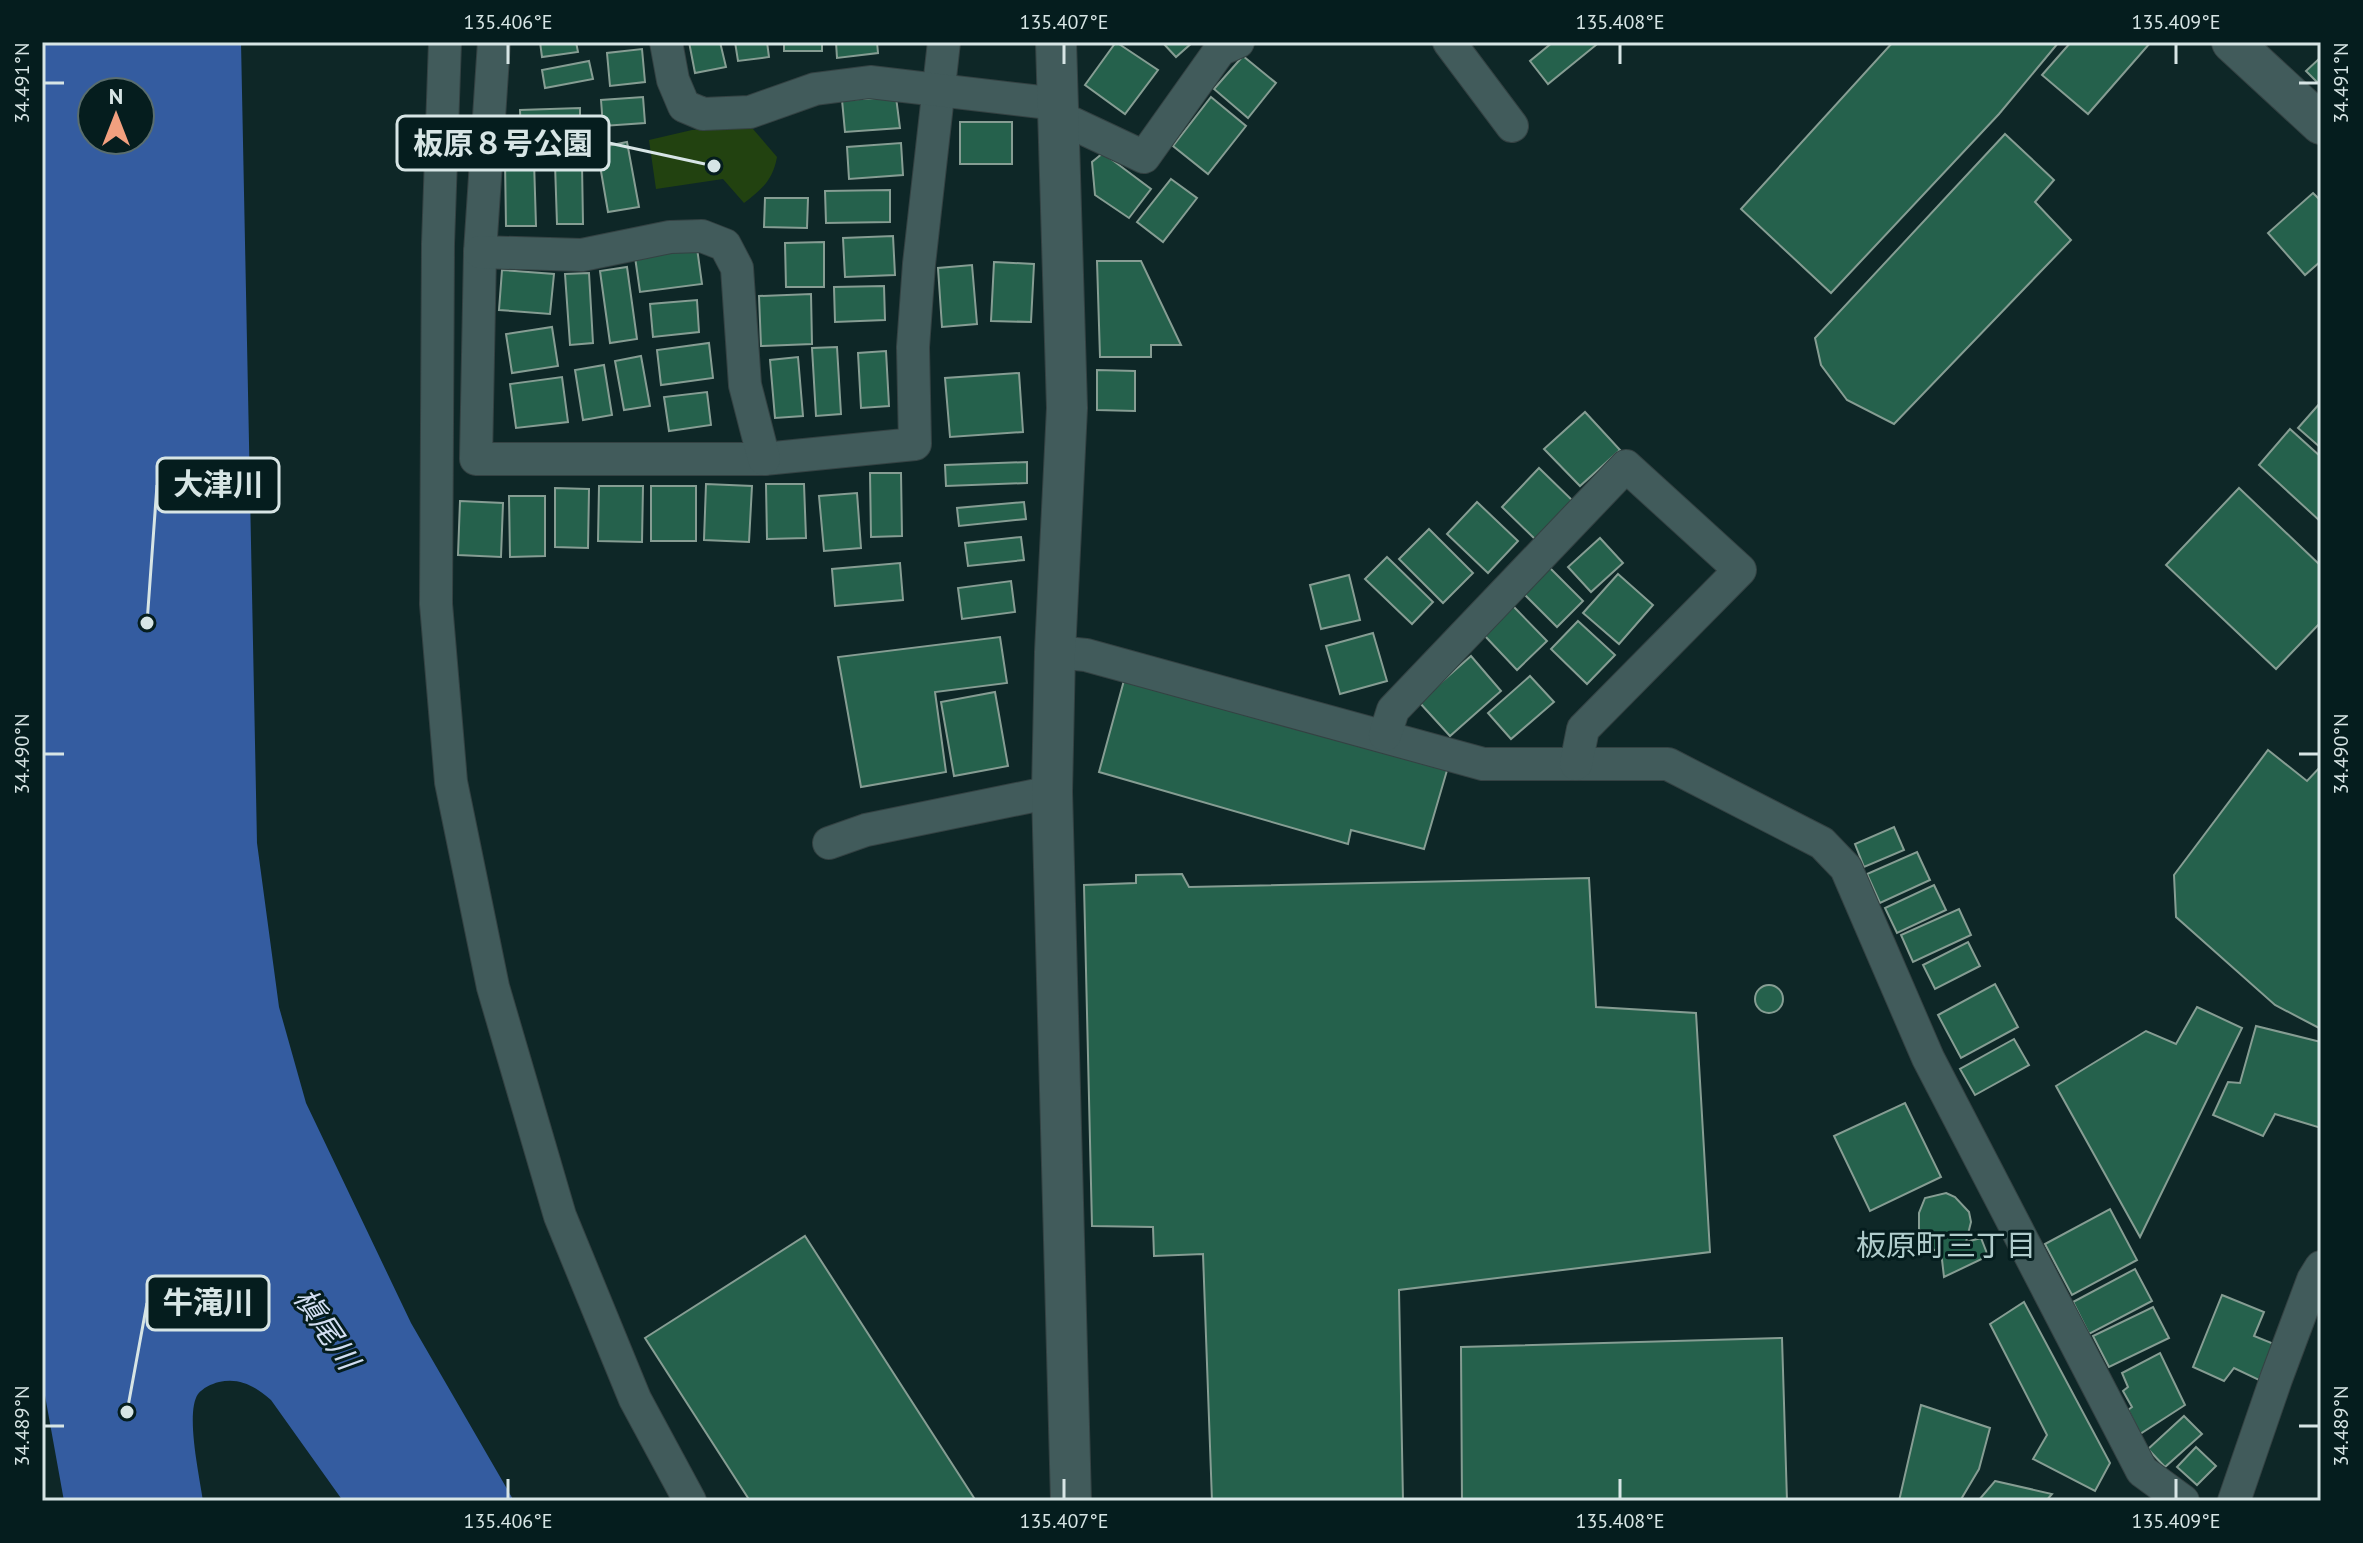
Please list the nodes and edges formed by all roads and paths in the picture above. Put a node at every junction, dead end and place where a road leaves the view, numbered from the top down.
1 (445, 42) edge
2 (494, 42) edge
3 (666, 42) edge
4 (944, 42) edge
5 (1056, 42) edge
6 (1238, 42) edge
7 (1449, 42) edge
8 (2232, 42) edge
9 (939, 89) junction
10 (1058, 111) junction
11 (2321, 124) edge
12 (1512, 126) dead end
13 (480, 252) junction
14 (764, 459) junction
15 (1055, 652) junction
16 (1385, 735) junction
17 (1576, 764) junction
18 (1052, 792) junction
19 (829, 843) dead end
20 (2321, 1267) edge
21 (690, 1501) edge
22 (1071, 1501) edge
23 (2183, 1501) edge
24 (2234, 1501) edge

1 - 21 street
2 - 13 street
3 - 9 street
4 - 9 street
5 - 10 street
6 - 10 street
7 - 12 street
8 - 11 street
9 - 10 street
9 - 14 street
10 - 15 street
13 - 14 street
13 - 14 street
15 - 16 street
15 - 18 street
16 - 17 street
16 - 17 street
17 - 23 street
18 - 19 street
18 - 22 street
20 - 24 street

